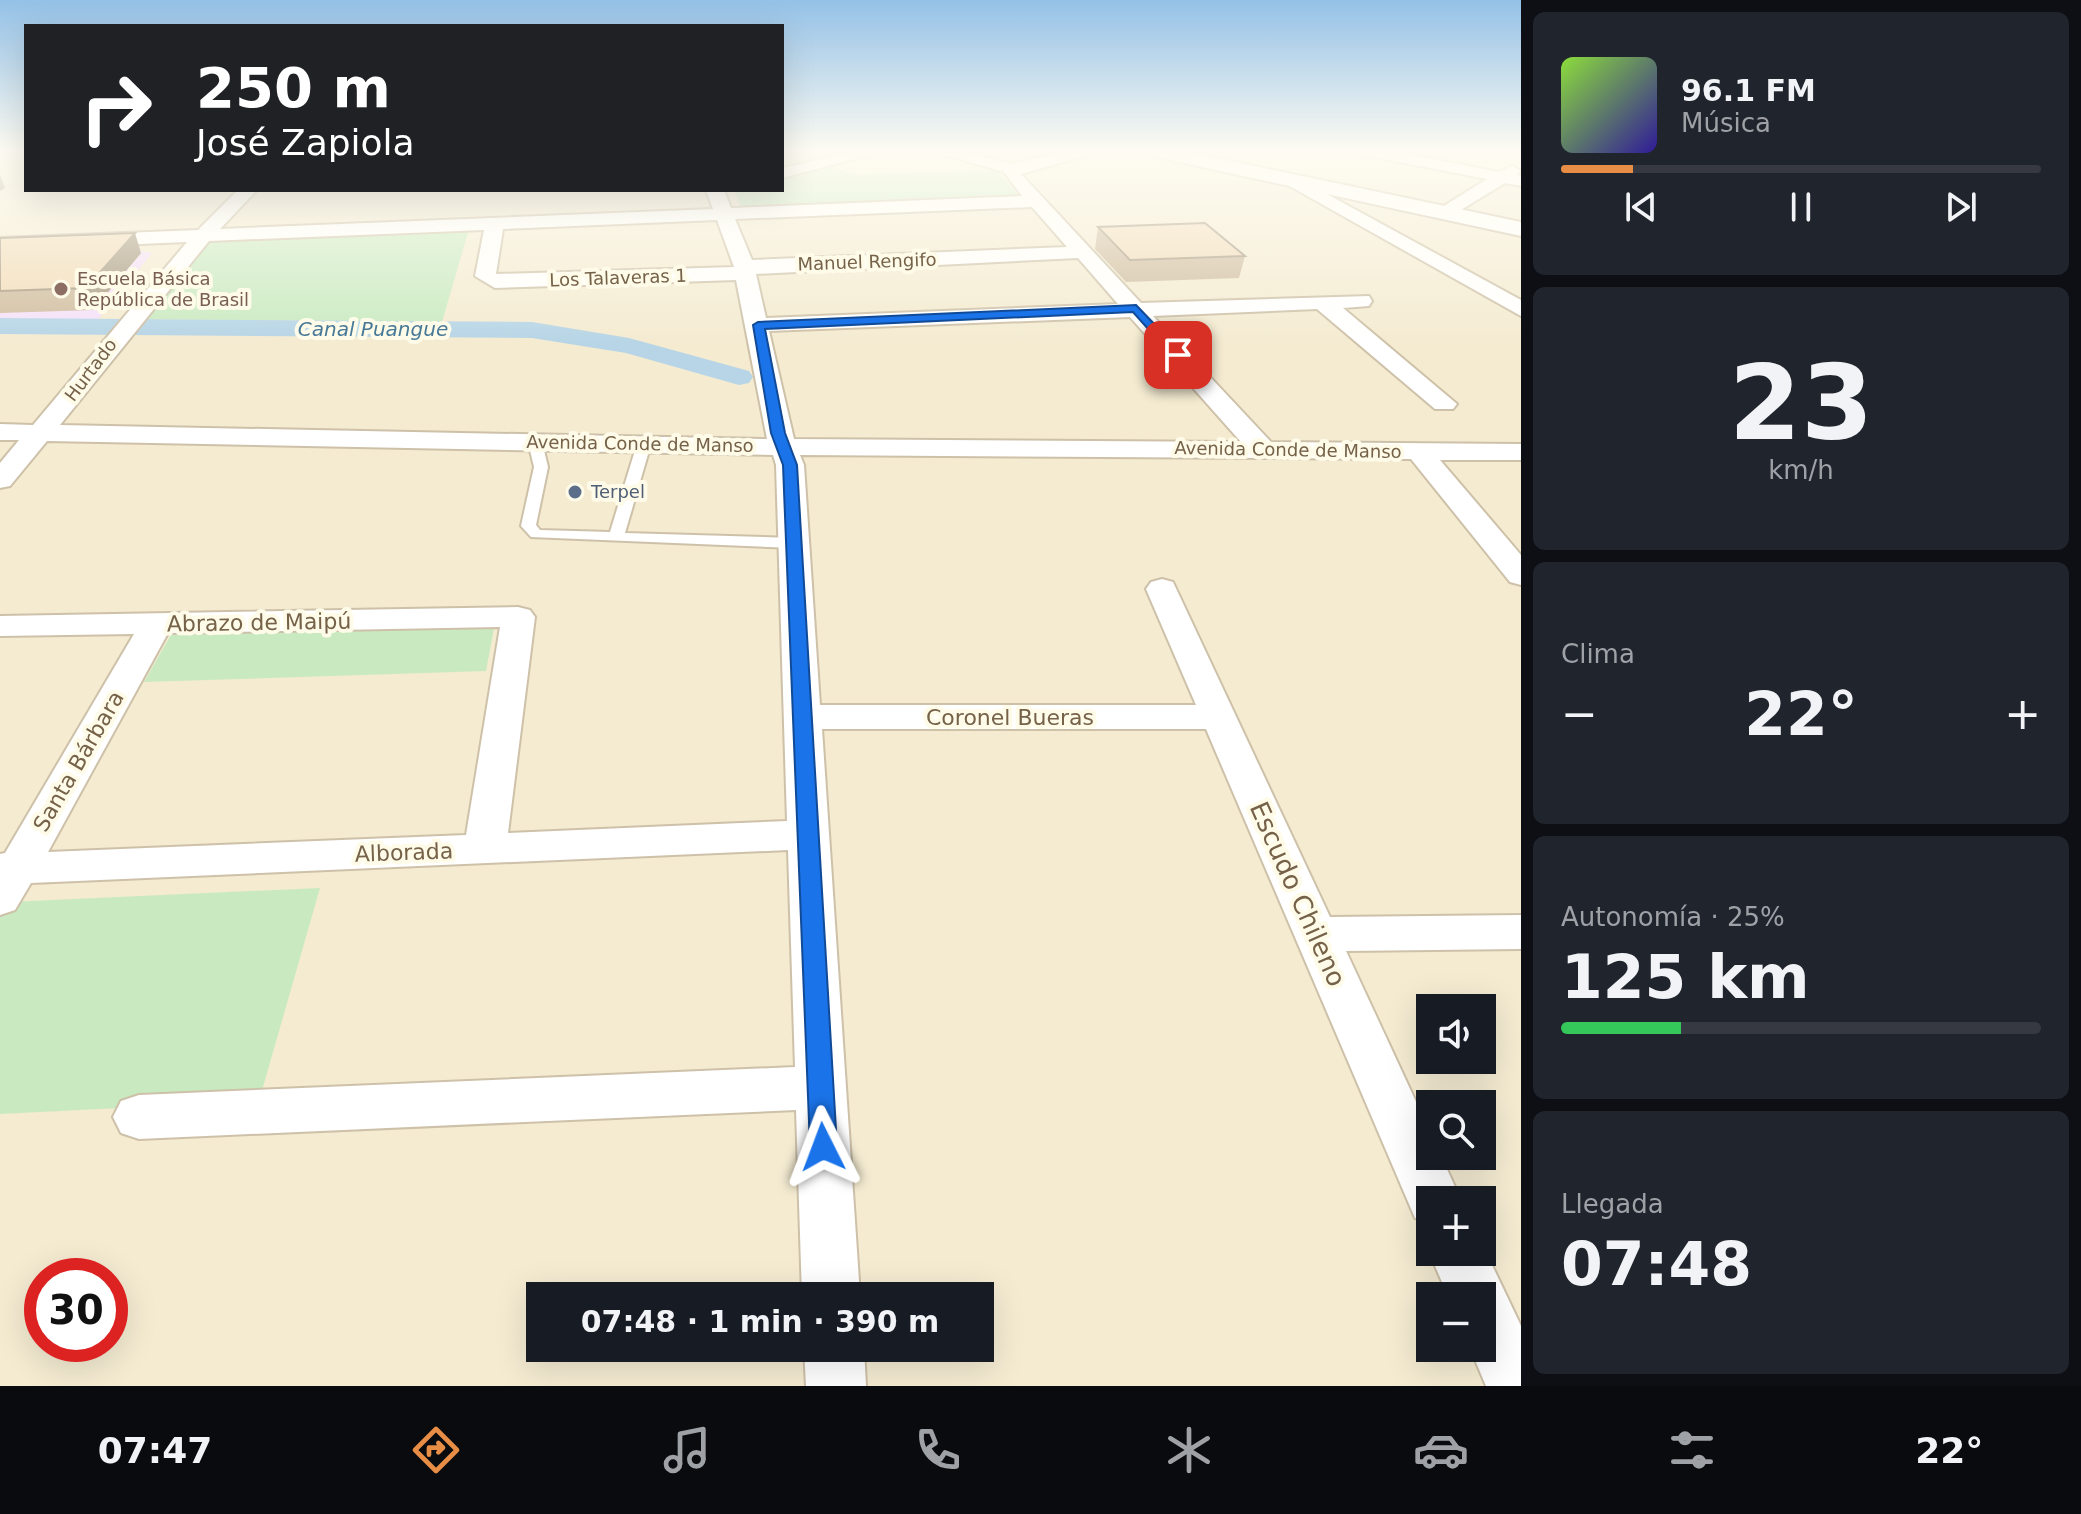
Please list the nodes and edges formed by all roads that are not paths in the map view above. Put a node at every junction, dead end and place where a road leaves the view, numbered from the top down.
1 (223, 215) edge
2 (723, 215) junction
3 (730, 215) edge
4 (1052, 215) edge
5 (1354, 215) edge
6 (1454, 215) edge
7 (494, 225) junction
8 (1521, 229) edge
9 (201, 236) junction
10 (0, 244) edge
11 (1086, 252) junction
12 (745, 270) junction
13 (1361, 301) dead end
14 (1322, 302) junction
15 (1136, 308) junction
16 (1521, 309) edge
17 (758, 325) junction
18 (1444, 404) dead end
19 (0, 432) edge
20 (41, 432) junction
21 (535, 442) junction
22 (644, 444) junction
23 (781, 447) junction
24 (1262, 449) junction
25 (1418, 451) junction
26 (1521, 452) edge
27 (0, 480) edge
28 (616, 537) junction
29 (794, 543) junction
30 (1521, 575) edge
31 (1162, 589) dead end
32 (157, 623) junction
33 (0, 626) edge
34 (802, 717) junction
35 (1219, 717) junction
36 (807, 835) junction
37 (485, 848) junction
38 (6, 878) edge
39 (1521, 932) edge
40 (1315, 934) junction
41 (820, 1087) junction
42 (139, 1117) dead end
43 (1428, 1186) edge
44 (830, 1282) edge
45 (1496, 1339) edge
46 (835, 1362) edge
47 (836, 1386) edge
48 (1517, 1386) edge

1 - 9 street, Hurtado
2 - 3 street
2 - 7 street
2 - 12 street
4 - 11 street
5 - 16 street
6 - 8 street
7 - 9 street
7 - 12 street, Los Talaveras 1
9 - 10 street
9 - 20 street, Hurtado
11 - 12 street, Manuel Rengifo
11 - 15 street
12 - 17 street
13 - 14 street
14 - 15 street
14 - 18 street
15 - 17 street
15 - 24 street
17 - 23 street
19 - 20 street, Avenida Conde de Manso
20 - 21 street, Avenida Conde de Manso
20 - 27 street, Hurtado
21 - 22 street, Avenida Conde de Manso
21 - 28 lane
22 - 23 street, Avenida Conde de Manso
22 - 28 lane
23 - 24 street, Avenida Conde de Manso
23 - 29 street
24 - 25 street, Avenida Conde de Manso
25 - 26 street, Avenida Conde de Manso
25 - 30 street
28 - 29 lane
29 - 34 street
31 - 35 street, Escudo Chileno
32 - 33 street, Abrazo de Maipú
32 - 37 street, Abrazo de Maipú
32 - 38 street, Santa Bárbara
34 - 35 street, Coronel Bueras
34 - 36 street
35 - 40 street, Escudo Chileno
36 - 37 street, Alborada
36 - 41 street
37 - 38 street, Alborada
39 - 40 street
40 - 43 street, Escudo Chileno
41 - 42 street
41 - 44 street
45 - 48 street
46 - 47 street

